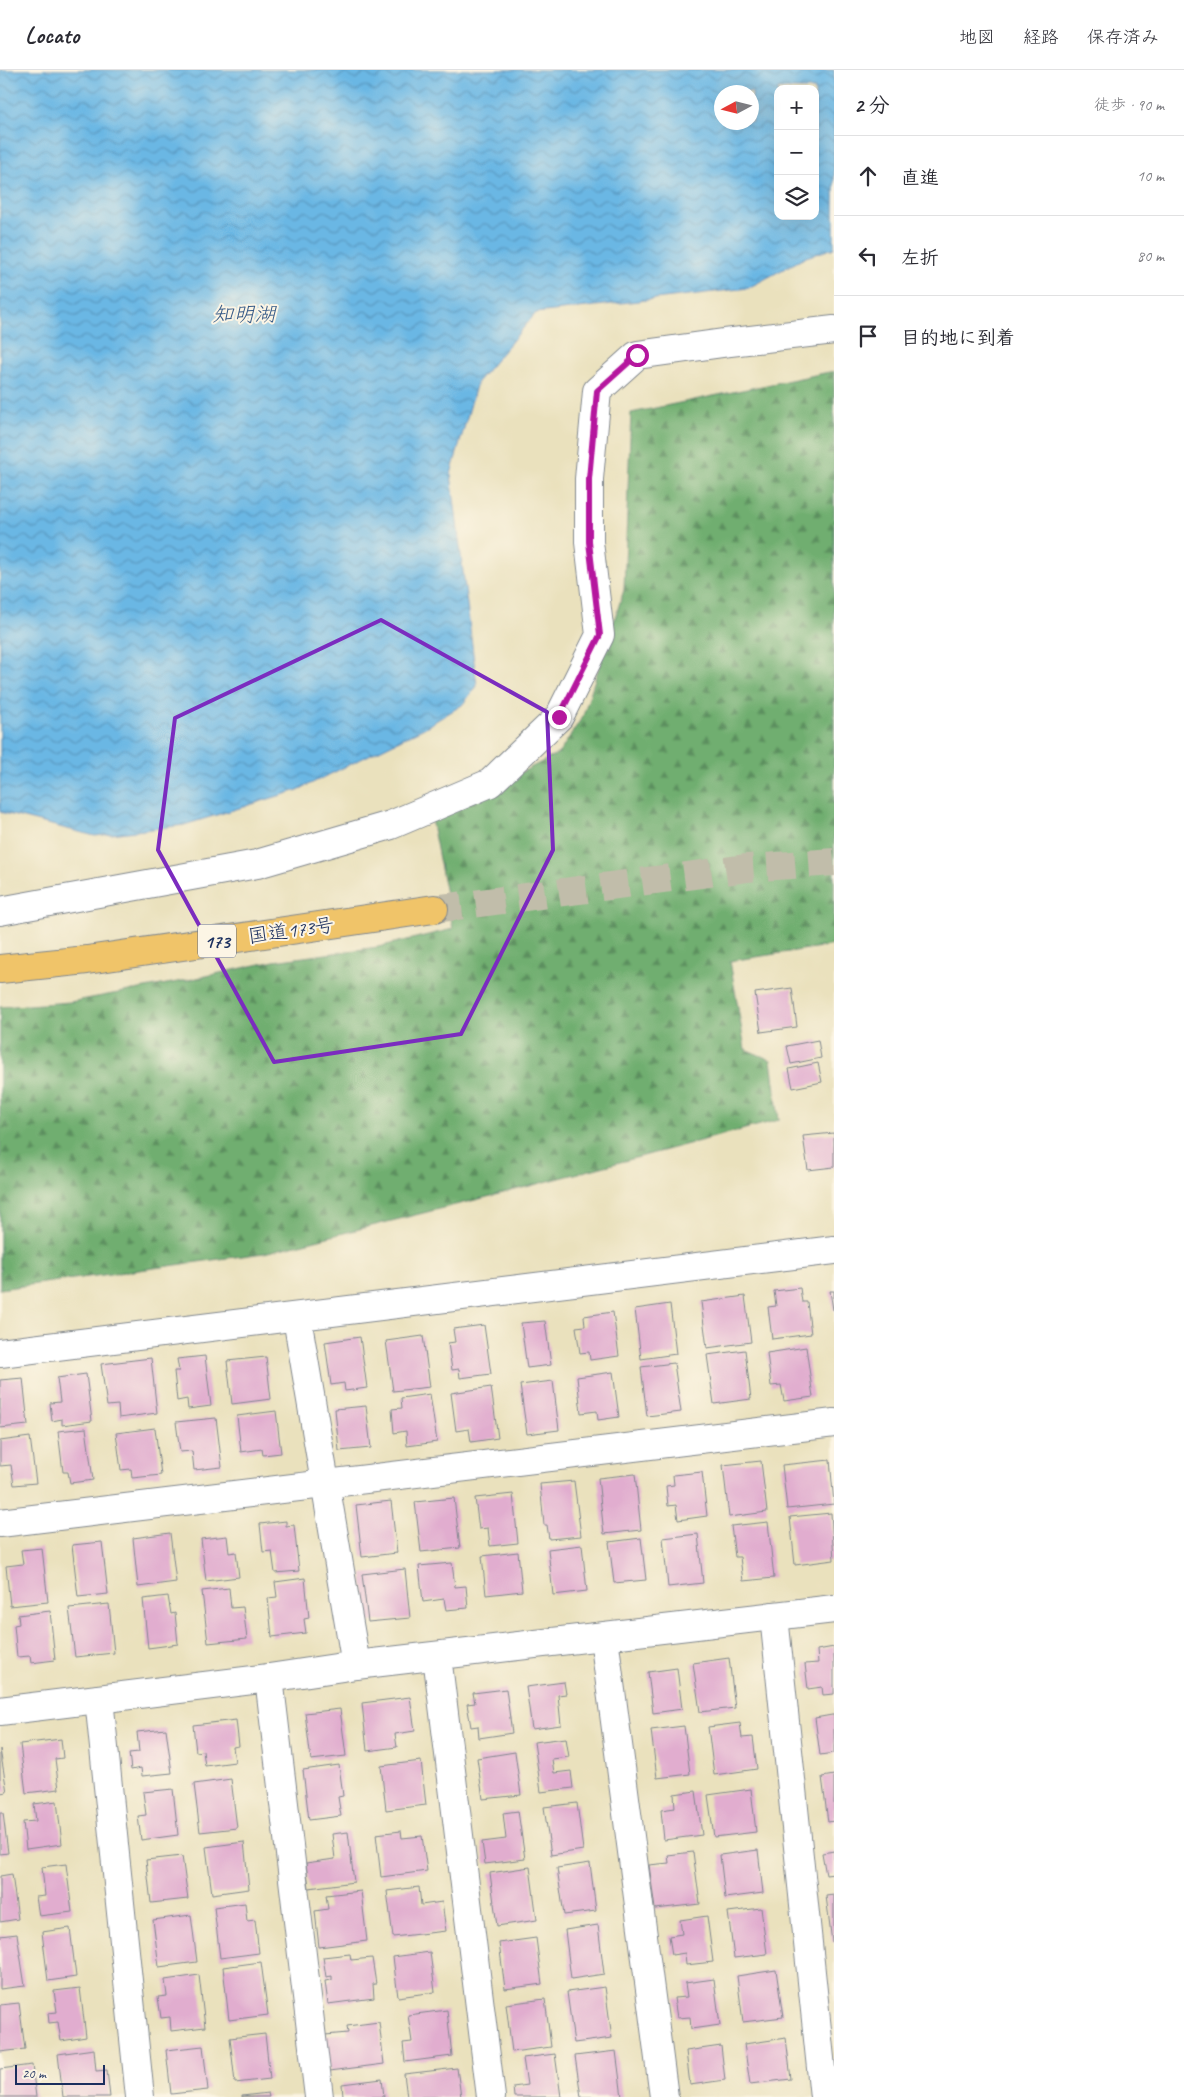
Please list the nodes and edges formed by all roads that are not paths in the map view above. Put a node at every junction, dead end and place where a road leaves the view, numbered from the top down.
1 (834, 330) edge
2 (434, 909) tunnel mouth
3 (0, 911) edge
4 (0, 969) edge
5 (834, 1250) edge
6 (297, 1318) junction
7 (0, 1353) edge
8 (834, 1423) edge
9 (326, 1484) junction
10 (0, 1524) edge
11 (834, 1609) edge
12 (774, 1616) junction
13 (604, 1637) junction
14 (437, 1656) junction
15 (356, 1665) junction
16 (269, 1678) junction
17 (99, 1699) junction
18 (0, 1711) edge
19 (140, 2097) edge
20 (319, 2097) edge
21 (491, 2097) edge
22 (664, 2097) edge
23 (824, 2097) edge

1 - 3 street
2 - 4 highway, 国道173号 / 173
5 - 6 street
6 - 7 street
6 - 9 street
8 - 9 street
9 - 10 street
9 - 15 street
11 - 12 street
12 - 13 street
12 - 23 street
13 - 14 street
13 - 22 street
14 - 15 street
14 - 21 street
15 - 16 street
16 - 17 street
16 - 20 street
17 - 18 street
17 - 19 street

